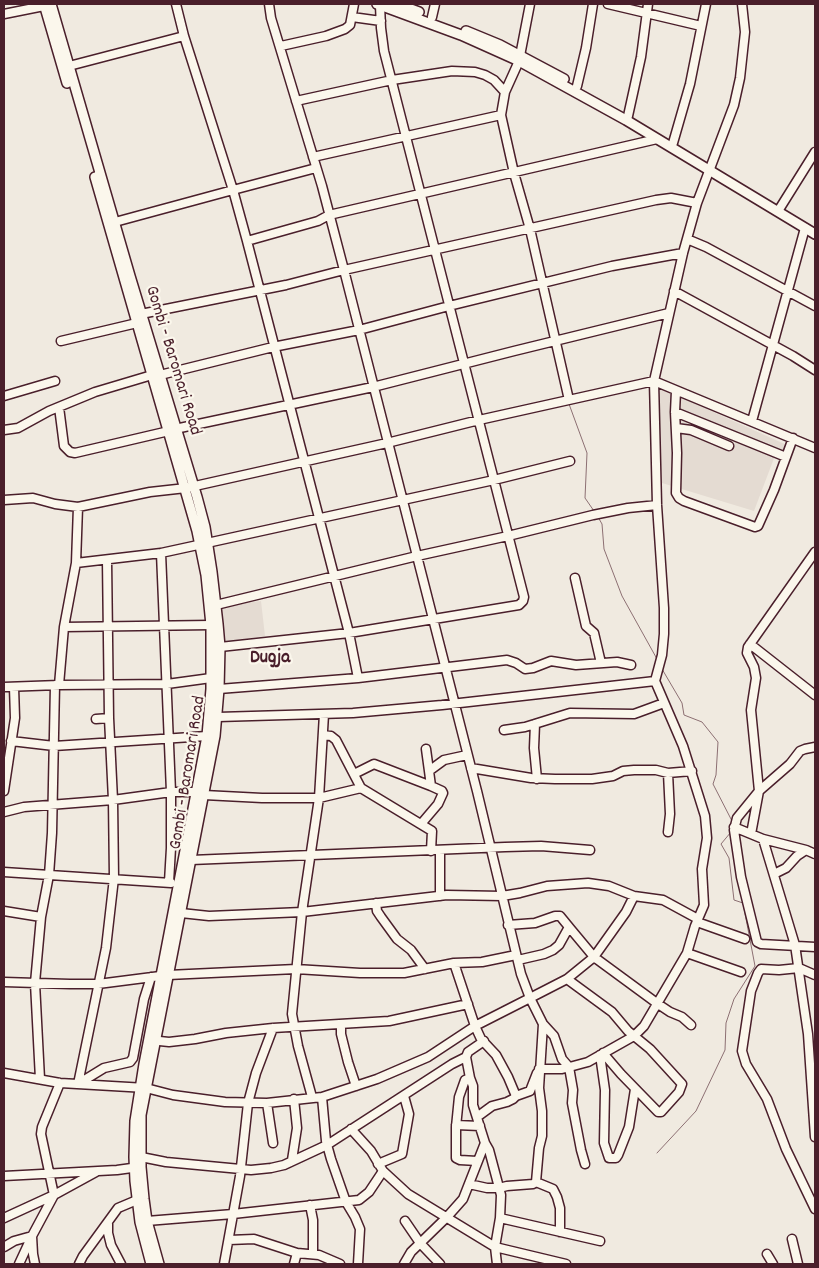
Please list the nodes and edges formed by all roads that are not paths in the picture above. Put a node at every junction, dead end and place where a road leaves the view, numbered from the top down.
1 (46, 4) edge
2 (176, 4) edge
3 (269, 4) edge
4 (354, 4) edge
5 (379, 4) edge
6 (397, 4) edge
7 (435, 4) edge
8 (530, 4) edge
9 (593, 4) edge
10 (608, 4) edge
11 (648, 4) edge
12 (706, 4) edge
13 (742, 4) edge
14 (4, 14) edge
15 (647, 14) junction
16 (352, 17) junction
17 (432, 17) junction
18 (381, 21) junction
19 (702, 26) junction
20 (184, 36) junction
21 (281, 46) junction
22 (519, 58) junction
23 (69, 66) junction
24 (392, 80) junction
25 (577, 86) junction
26 (505, 92) junction
27 (296, 101) junction
28 (502, 115) junction
29 (628, 116) junction
30 (405, 136) junction
31 (657, 139) junction
32 (673, 143) junction
33 (815, 152) edge
34 (313, 157) junction
35 (316, 168) junction
36 (710, 168) junction
37 (514, 173) junction
38 (233, 190) junction
39 (421, 194) junction
40 (697, 203) junction
41 (106, 206) junction
42 (780, 208) junction
43 (329, 216) junction
44 (114, 222) junction
45 (805, 228) junction
46 (530, 229) junction
47 (815, 229) edge
48 (815, 234) edge
49 (687, 239) junction
50 (247, 241) junction
51 (435, 249) junction
52 (683, 253) junction
53 (344, 270) junction
54 (543, 283) junction
55 (258, 290) junction
56 (787, 290) junction
57 (674, 291) junction
58 (449, 306) junction
59 (815, 306) edge
60 (669, 313) junction
61 (141, 314) junction
62 (137, 323) junction
63 (359, 330) junction
64 (61, 341) dead end
65 (556, 341) junction
66 (772, 345) junction
67 (273, 347) junction
68 (464, 364) junction
69 (815, 370) edge
70 (156, 375) junction
71 (55, 381) dead end
72 (654, 381) junction
73 (373, 387) junction
74 (676, 391) junction
75 (4, 396) edge
76 (569, 400) junction
77 (290, 406) junction
78 (59, 407) junction
79 (675, 412) junction
80 (479, 420) junction
81 (752, 421) junction
82 (676, 428) junction
83 (4, 430) edge
84 (172, 430) junction
85 (793, 438) junction
86 (387, 442) junction
87 (729, 446) dead end
88 (815, 448) edge
89 (786, 457) junction
90 (304, 461) junction
91 (570, 461) dead end
92 (494, 480) junction
93 (190, 487) junction
94 (4, 500) edge
95 (403, 500) junction
96 (657, 504) junction
97 (78, 507) junction
98 (319, 520) junction
99 (508, 536) junction
100 (203, 544) junction
101 (815, 552) edge
102 (161, 553) junction
103 (417, 556) junction
104 (107, 560) junction
105 (76, 564) junction
106 (333, 576) junction
107 (575, 578) dead end
108 (216, 605) junction
109 (434, 620) junction
110 (165, 625) junction
111 (211, 625) junction
112 (64, 628) junction
113 (108, 628) junction
114 (349, 634) junction
115 (750, 644) junction
116 (220, 646) junction
117 (601, 663) junction
118 (631, 665) dead end
119 (445, 668) junction
120 (211, 678) junction
121 (358, 678) junction
122 (655, 681) junction
123 (167, 684) junction
124 (57, 685) junction
125 (108, 685) junction
126 (14, 686) junction
127 (4, 687) edge
128 (219, 689) junction
129 (815, 695) edge
130 (664, 703) junction
131 (454, 704) junction
132 (324, 714) junction
133 (218, 717) junction
134 (109, 718) junction
135 (96, 719) dead end
136 (536, 724) junction
137 (504, 730) dead end
138 (323, 735) junction
139 (207, 736) junction
140 (168, 738) junction
141 (11, 741) junction
142 (110, 742) junction
143 (54, 746) junction
144 (815, 747) edge
145 (426, 749) dead end
146 (467, 755) junction
147 (471, 768) junction
148 (430, 771) junction
149 (692, 771) junction
150 (668, 773) junction
151 (354, 774) junction
152 (537, 779) junction
153 (432, 786) junction
154 (361, 788) junction
155 (4, 791) edge
156 (759, 791) junction
157 (170, 792) junction
158 (201, 794) junction
159 (319, 798) junction
160 (113, 800) junction
161 (52, 805) junction
162 (4, 812) edge
163 (422, 824) junction
164 (734, 827) junction
165 (668, 832) dead end
166 (750, 834) junction
167 (763, 839) junction
168 (490, 848) junction
169 (436, 850) junction
170 (590, 850) dead end
171 (806, 850) junction
172 (310, 854) junction
173 (815, 854) edge
174 (191, 860) junction
175 (4, 872) edge
176 (774, 874) junction
177 (50, 875) junction
178 (114, 878) junction
179 (169, 882) junction
180 (183, 883) junction
181 (440, 896) junction
182 (502, 896) junction
183 (634, 896) junction
184 (376, 903) junction
185 (4, 911) edge
186 (302, 912) junction
187 (181, 913) junction
188 (42, 917) junction
189 (698, 920) junction
190 (508, 925) junction
191 (569, 927) junction
192 (745, 939) dead end
193 (795, 945) junction
194 (815, 947) edge
195 (687, 953) junction
196 (594, 957) junction
197 (517, 958) junction
198 (454, 963) junction
199 (799, 968) junction
200 (296, 969) junction
201 (424, 969) junction
202 (741, 972) dead end
203 (815, 975) edge
204 (164, 976) junction
205 (151, 977) junction
206 (567, 979) junction
207 (4, 982) edge
208 (35, 983) junction
209 (98, 984) junction
210 (530, 998) junction
211 (468, 1004) junction
212 (658, 1004) junction
213 (341, 1024) junction
214 (543, 1024) junction
215 (690, 1025) dead end
216 (475, 1026) junction
217 (294, 1027) junction
218 (273, 1028) junction
219 (811, 1035) edge
220 (634, 1036) junction
221 (152, 1040) junction
222 (484, 1042) junction
223 (602, 1054) junction
224 (466, 1057) junction
225 (569, 1068) junction
226 (539, 1069) junction
227 (4, 1073) edge
228 (40, 1078) junction
229 (470, 1078) junction
230 (60, 1082) junction
231 (78, 1084) junction
232 (356, 1086) junction
233 (143, 1088) junction
234 (635, 1088) junction
235 (530, 1091) junction
236 (404, 1096) junction
237 (516, 1096) junction
238 (312, 1097) junction
239 (322, 1097) junction
240 (294, 1099) junction
241 (267, 1102) junction
242 (540, 1102) junction
243 (248, 1103) junction
244 (814, 1116) edge
245 (477, 1117) junction
246 (456, 1125) junction
247 (480, 1126) junction
248 (351, 1129) junction
249 (815, 1137) edge
250 (273, 1143) dead end
251 (485, 1143) junction
252 (328, 1145) junction
253 (292, 1160) junction
254 (477, 1161) junction
255 (138, 1164) junction
256 (585, 1164) dead end
257 (240, 1168) junction
258 (380, 1168) junction
259 (97, 1171) junction
260 (50, 1173) junction
261 (4, 1176) edge
262 (536, 1182) junction
263 (469, 1184) junction
264 (500, 1188) junction
265 (54, 1195) junction
266 (137, 1200) junction
267 (345, 1201) junction
268 (310, 1205) junction
269 (815, 1209) edge
270 (233, 1214) junction
271 (447, 1217) junction
272 (4, 1218) edge
273 (500, 1218) junction
274 (148, 1221) junction
275 (405, 1221) dead end
276 (108, 1223) junction
277 (560, 1232) junction
278 (32, 1236) junction
279 (792, 1239) dead end
280 (229, 1240) junction
281 (600, 1241) dead end
282 (420, 1243) junction
283 (4, 1247) edge
284 (495, 1247) junction
285 (297, 1253) junction
286 (312, 1254) junction
287 (767, 1254) dead end
288 (19, 1264) edge
289 (36, 1264) edge
290 (79, 1264) edge
291 (121, 1264) edge
292 (151, 1264) edge
293 (159, 1264) edge
294 (224, 1264) edge
295 (294, 1264) edge
296 (340, 1264) edge
297 (358, 1264) edge
298 (404, 1264) edge
299 (440, 1264) edge
300 (497, 1264) edge
301 (566, 1264) edge
302 (774, 1264) edge
303 (798, 1264) edge

1 - 14 street
1 - 23 main road, Gombi - Baromari Road
1 - 41 main road, Gombi - Baromari Road
2 - 20 street
3 - 21 street
4 - 16 street
5 - 18 street
5 - 22 main road
6 - 17 main road
7 - 17 street
8 - 22 street
9 - 25 street
10 - 15 street
11 - 15 street
12 - 19 street
13 - 36 street
15 - 19 street
15 - 29 street
16 - 18 street
16 - 21 street
17 - 22 main road
18 - 24 street
19 - 32 street
20 - 23 street
20 - 38 street
21 - 27 street
22 - 25 main road
22 - 26 street
22 - 31 main road
23 - 41 main road, Gombi - Baromari Road
24 - 26 street
24 - 27 street
24 - 30 street
25 - 29 main road
26 - 28 street
27 - 34 street
28 - 30 street
28 - 37 street
29 - 32 main road
30 - 34 street
30 - 39 street
31 - 36 main road
31 - 37 street
32 - 36 main road
33 - 42 street
34 - 35 street
35 - 38 street
35 - 43 street
36 - 40 street
36 - 42 main road
36 - 45 main road
37 - 39 street
37 - 46 street
38 - 44 street
38 - 50 street
39 - 43 street
39 - 51 street
40 - 46 street
40 - 49 street
41 - 44 main road, Gombi - Baromari Road
41 - 62 main road, Gombi - Baromari Road
42 - 47 main road
43 - 50 street
43 - 53 street
44 - 61 main road, Gombi - Baromari Road
45 - 48 main road
45 - 56 street
46 - 51 street
46 - 54 street
49 - 52 street
49 - 56 street
50 - 55 street
51 - 53 street
51 - 58 street
52 - 54 street
52 - 57 street
53 - 55 street
53 - 63 street
54 - 58 street
54 - 65 street
55 - 61 street
55 - 67 street
56 - 59 street
56 - 66 street
57 - 60 street
57 - 66 street
58 - 63 street
58 - 68 street
60 - 65 street
60 - 72 street
61 - 70 main road, Gombi - Baromari Road
62 - 64 street
62 - 70 main road, Gombi - Baromari Road
63 - 67 street
63 - 73 street
65 - 68 street
65 - 76 street
66 - 69 street
66 - 81 street
67 - 70 street
67 - 77 street
68 - 73 street
68 - 80 street
70 - 78 street
70 - 84 main road, Gombi - Baromari Road
71 - 75 street
72 - 74 street
72 - 76 street
72 - 96 street
73 - 77 street
73 - 86 street
74 - 79 street
74 - 81 street
76 - 80 street
77 - 84 street
77 - 90 street
78 - 83 street
78 - 84 street
79 - 82 street
79 - 89 street
80 - 86 street
80 - 92 street
81 - 85 street
82 - 87 street
82 - 89 street
84 - 93 main road, Gombi - Baromari Road
85 - 88 street
85 - 89 street
86 - 90 street
86 - 95 street
90 - 93 street
90 - 98 street
91 - 92 street
92 - 95 street
92 - 99 street
93 - 97 street
93 - 100 main road, Gombi - Baromari Road
94 - 97 street
95 - 98 street
95 - 103 street
96 - 99 street
96 - 122 street
97 - 105 street
98 - 100 street
98 - 106 street
99 - 103 street
99 - 109 street
100 - 102 street
100 - 108 main road, Gombi - Baromari Road
100 - 111 main road, Gombi - Baromari Road
101 - 115 street
102 - 104 street
102 - 110 street
103 - 106 street
103 - 109 street
104 - 105 street
104 - 113 street
105 - 112 street
106 - 108 street
106 - 114 street
107 - 117 street
108 - 116 main road, Gombi - Baromari Road
109 - 114 street
109 - 119 street
110 - 111 street
110 - 113 street
110 - 123 street
111 - 120 main road, Gombi - Baromari Road
112 - 113 street
112 - 124 street
113 - 125 street
114 - 116 street
114 - 121 street
115 - 129 street
115 - 156 street
116 - 128 main road, Gombi - Baromari Road
117 - 118 street
117 - 119 street
119 - 121 street
119 - 131 street
120 - 123 street
120 - 139 main road, Gombi - Baromari Road
121 - 128 street
122 - 130 street
122 - 131 street
123 - 125 street
123 - 140 street
124 - 125 street
124 - 126 street
124 - 143 street
125 - 134 street
126 - 127 street
126 - 141 street
128 - 133 main road, Gombi - Baromari Road
130 - 136 street
130 - 149 street
131 - 132 street
131 - 146 street
132 - 133 street
132 - 138 street
133 - 158 main road, Gombi - Baromari Road
134 - 135 street
134 - 142 street
136 - 137 street
136 - 152 street
138 - 151 street
138 - 159 street
139 - 140 street
139 - 158 main road, Gombi - Baromari Road
140 - 142 street
140 - 157 street
141 - 143 street
141 - 155 street
142 - 143 street
142 - 160 street
143 - 161 street
144 - 156 street
145 - 148 street
146 - 147 street
146 - 148 street
147 - 152 street
147 - 168 street
148 - 153 street
149 - 150 street
149 - 189 street
150 - 152 street
150 - 165 street
151 - 153 street
151 - 154 street
153 - 163 street
154 - 159 street
154 - 163 street
156 - 164 street
156 - 166 street
157 - 158 street
157 - 160 street
157 - 179 street
158 - 159 street
158 - 174 main road, Gombi - Baromari Road
158 - 180 main road, Gombi - Baromari Road
159 - 172 street
160 - 161 street
160 - 178 street
161 - 162 street
161 - 177 street
163 - 169 street
164 - 166 street
164 - 193 street
166 - 167 street
167 - 171 street
167 - 176 street
168 - 169 street
168 - 170 street
168 - 182 street
169 - 172 street
169 - 181 street
171 - 173 street
171 - 176 street
172 - 174 street
172 - 186 street
174 - 180 main road, Gombi - Baromari Road
175 - 177 street
176 - 193 street
177 - 178 street
177 - 188 street
178 - 179 street
178 - 209 street
179 - 180 street
180 - 187 main road, Gombi - Baromari Road
180 - 204 main road, Gombi - Baromari Road
181 - 182 street
181 - 184 street
182 - 183 street
182 - 190 street
183 - 189 street
183 - 196 street
184 - 186 street
184 - 201 street
185 - 188 street
186 - 187 street
186 - 200 street
187 - 204 main road, Gombi - Baromari Road
188 - 208 street
189 - 192 street
189 - 195 street
190 - 191 street
190 - 197 street
191 - 196 street
191 - 197 street
193 - 194 street
193 - 199 street
195 - 202 street
195 - 212 street
196 - 206 street
196 - 212 street
197 - 198 street
197 - 210 street
198 - 201 street
198 - 211 street
199 - 203 street
199 - 219 street
199 - 269 street
200 - 201 street
200 - 204 street
200 - 217 street
204 - 205 street
204 - 221 main road, Gombi - Baromari Road
205 - 209 street
205 - 231 street
206 - 210 street
206 - 220 street
207 - 208 street
208 - 209 street
208 - 228 street
209 - 231 street
210 - 214 street
210 - 216 street
211 - 213 street
211 - 216 street
212 - 215 street
212 - 220 street
213 - 217 street
213 - 232 street
214 - 225 street
214 - 226 street
216 - 222 street
216 - 232 street
217 - 218 street
217 - 238 street
218 - 221 street
218 - 243 street
219 - 244 street
220 - 223 street
220 - 234 street
221 - 233 main road, Gombi - Baromari Road
222 - 224 street
222 - 237 street
223 - 225 street
223 - 234 street
223 - 234 street
224 - 229 street
224 - 236 street
225 - 226 street
225 - 256 street
226 - 235 street
226 - 242 street
227 - 228 street
228 - 230 street
229 - 245 street
229 - 246 street
230 - 231 street
230 - 260 street
231 - 233 street
232 - 239 street
233 - 243 street
233 - 255 main road, Gombi - Baromari Road
235 - 237 street
235 - 242 street
236 - 248 street
236 - 258 street
237 - 245 street
238 - 239 street
238 - 240 street
239 - 252 street
240 - 241 street
240 - 253 street
241 - 243 street
241 - 250 street
242 - 262 street
243 - 257 street
244 - 249 street
245 - 247 street
246 - 247 street
246 - 254 street
247 - 251 street
248 - 252 street
248 - 258 street
251 - 254 street
251 - 264 street
252 - 253 street
252 - 267 street
253 - 257 street
254 - 263 street
255 - 257 street
255 - 259 street
255 - 266 main road, Gombi - Baromari Road
255 - 274 main road, Gombi - Baromari Road
257 - 270 street
258 - 267 street
258 - 271 street
259 - 260 street
259 - 265 street
260 - 261 street
260 - 265 street
262 - 264 street
262 - 277 street
263 - 264 street
263 - 271 street
264 - 273 street
265 - 272 street
265 - 278 street
266 - 276 street
266 - 292 main road, Gombi - Baromari Road
267 - 268 street
267 - 297 street
268 - 270 street
268 - 286 street
270 - 274 street
270 - 280 street
271 - 282 street
271 - 284 street
273 - 277 street
273 - 284 street
274 - 293 main road, Gombi - Baromari Road
275 - 282 street
276 - 290 street
276 - 291 street
277 - 281 street
278 - 283 street
278 - 288 street
278 - 289 street
279 - 303 street
280 - 285 street
280 - 294 street
282 - 298 street
282 - 299 street
284 - 300 street
284 - 301 street
285 - 286 street
285 - 295 street
286 - 296 street
287 - 302 street

